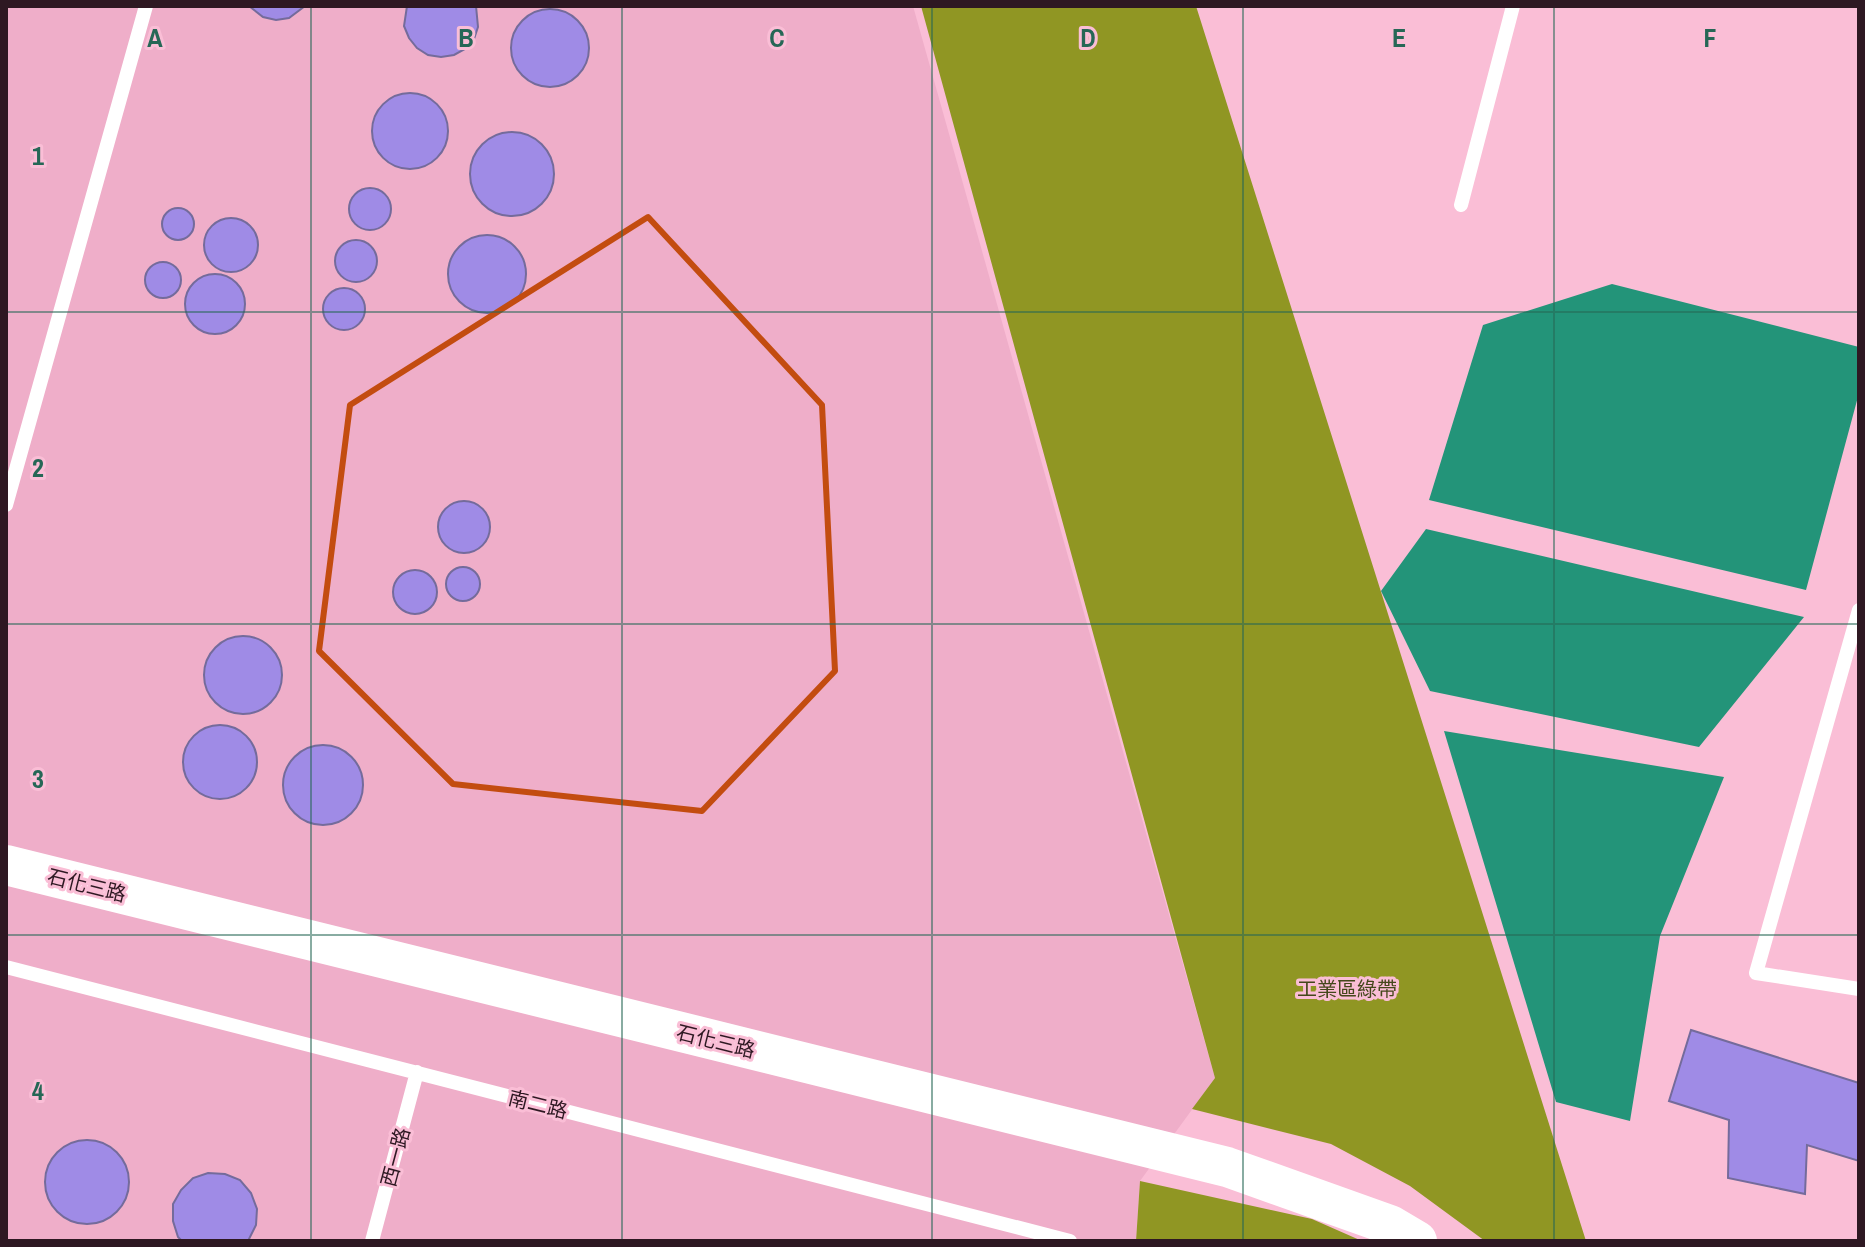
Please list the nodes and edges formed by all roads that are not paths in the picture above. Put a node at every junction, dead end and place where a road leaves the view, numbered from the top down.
1 (146, 6) edge
2 (1513, 6) edge
3 (1461, 205) dead end
4 (6, 505) edge
5 (1859, 610) edge
6 (6, 865) edge
7 (6, 967) edge
8 (1859, 989) edge
9 (417, 1072) junction
10 (372, 1241) edge
11 (1070, 1241) edge
12 (1417, 1241) edge

1 - 4 lane
2 - 3 lane
5 - 8 lane
6 - 12 street, 石化三路
7 - 9 lane, 南二路
9 - 10 lane, 西一路
9 - 11 lane, 南二路

